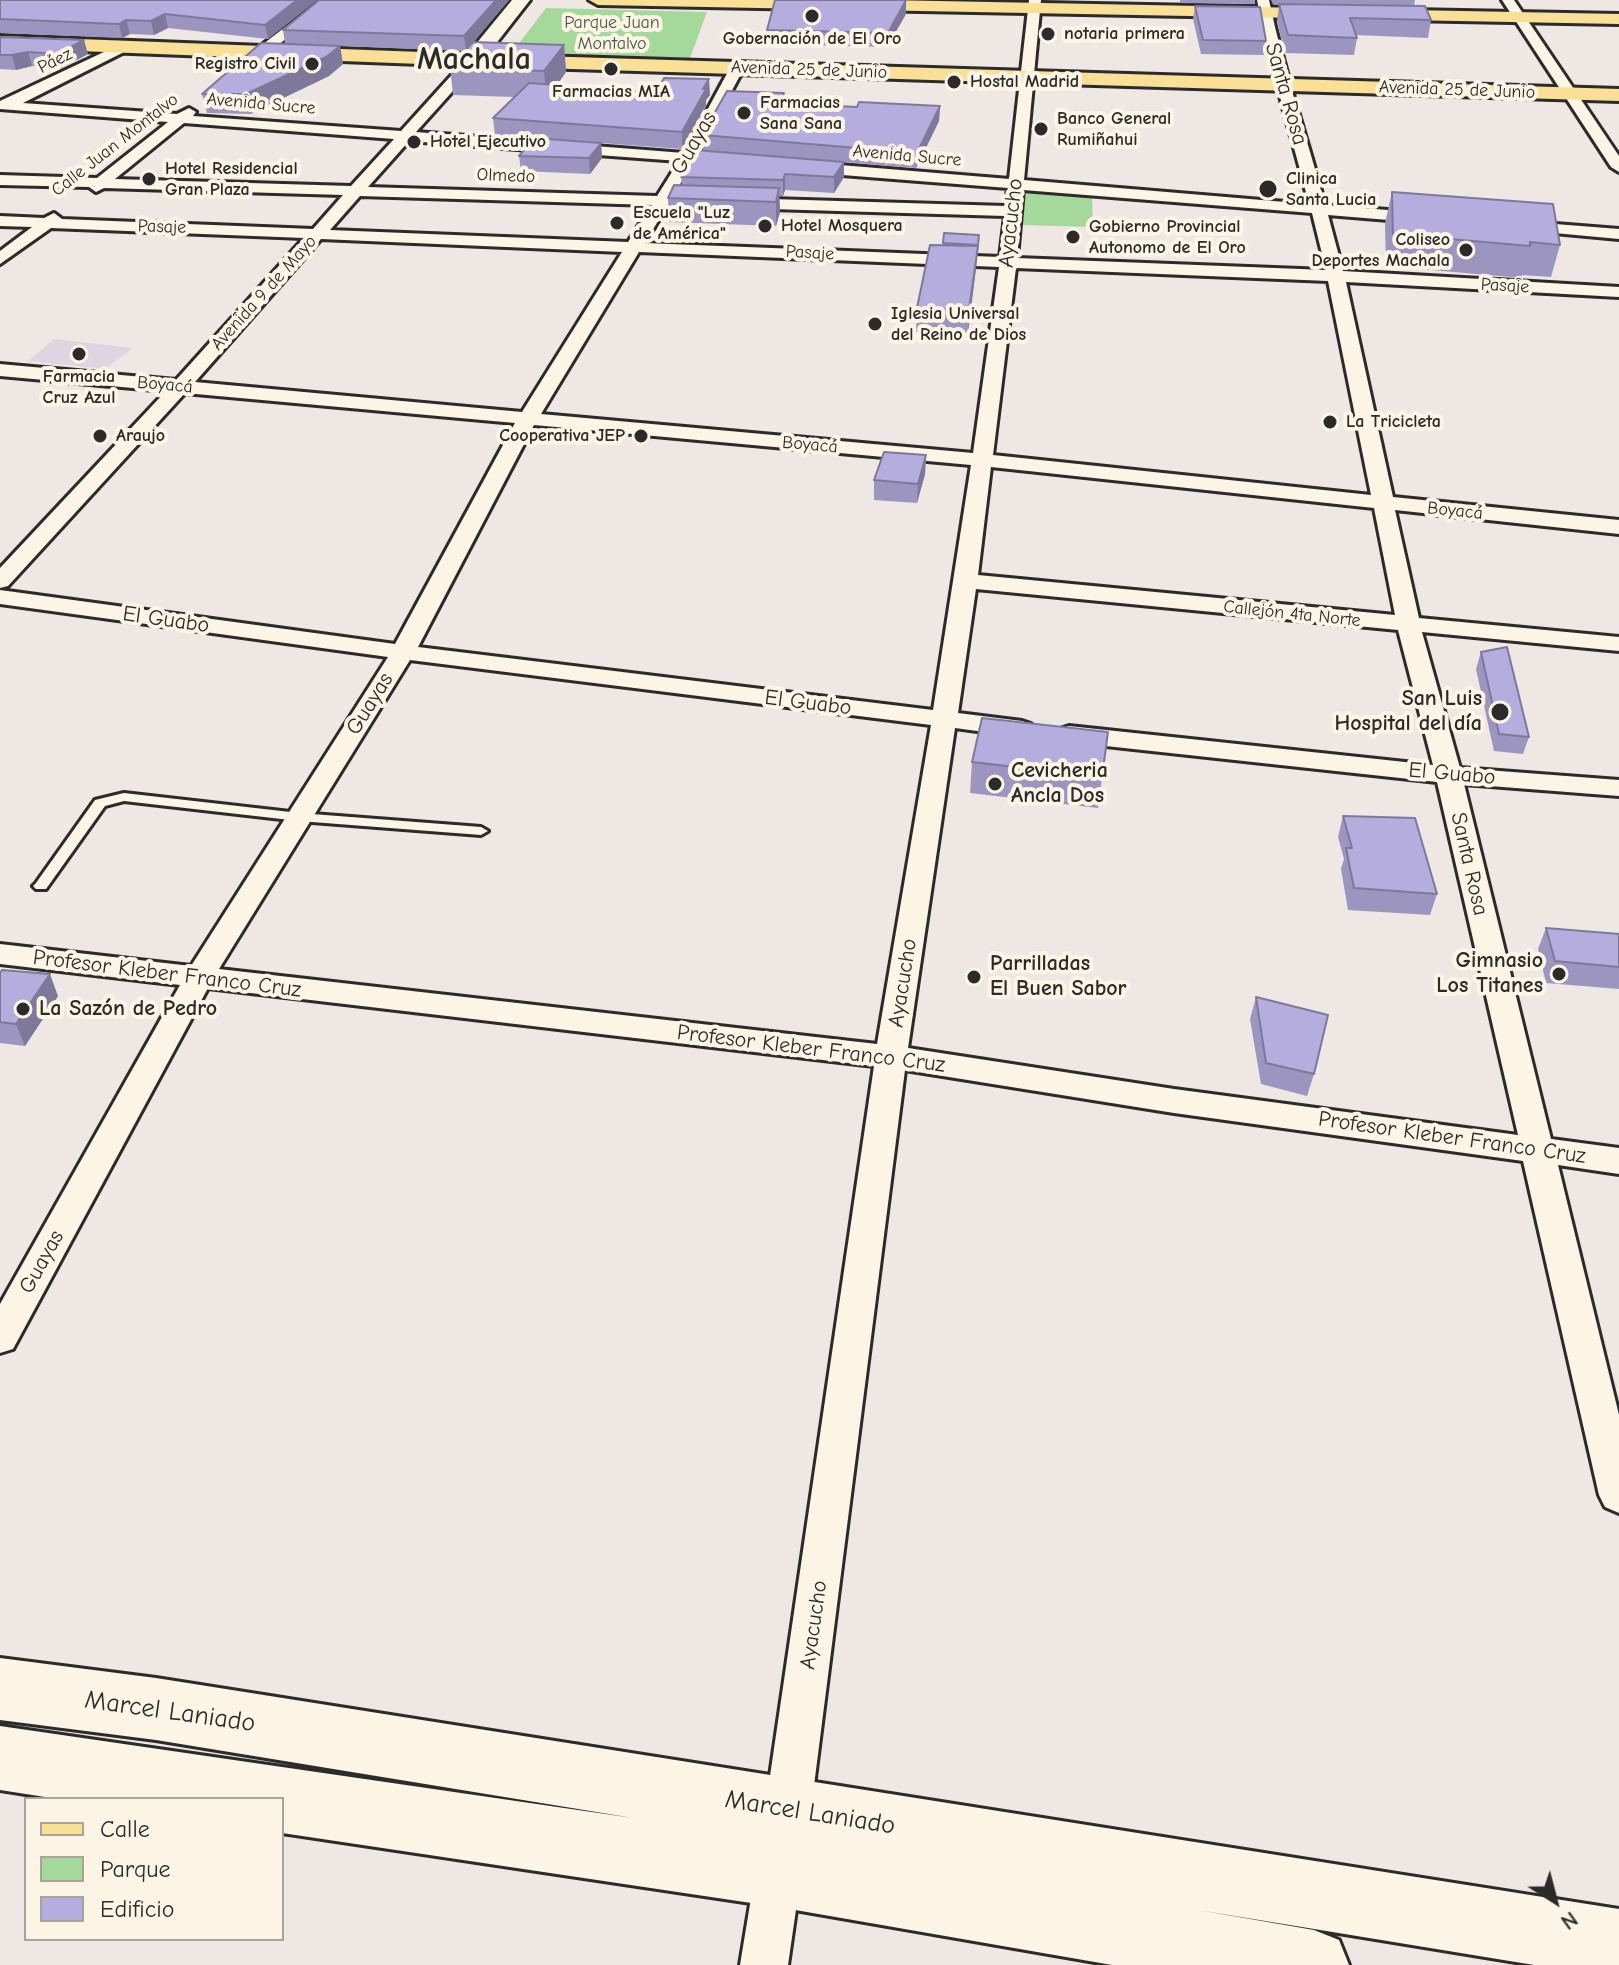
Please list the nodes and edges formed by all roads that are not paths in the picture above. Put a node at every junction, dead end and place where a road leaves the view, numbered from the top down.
1 (328, 0) edge
2 (521, 0) edge
3 (598, 0) edge
4 (1508, 0) edge
5 (765, 2) edge
6 (1034, 4) edge
7 (1264, 6) edge
8 (1520, 16) junction
9 (1619, 19) edge
10 (0, 42) edge
11 (125, 46) junction
12 (261, 52) junction
13 (473, 60) junction
14 (737, 68) junction
15 (1028, 77) junction
16 (227, 80) edge
17 (1286, 85) junction
18 (1569, 93) junction
19 (1619, 95) edge
20 (204, 99) edge
21 (3, 106) edge
22 (182, 118) junction
23 (403, 136) junction
24 (689, 157) junction
25 (749, 162) edge
26 (795, 166) edge
27 (1619, 167) edge
28 (0, 180) edge
29 (102, 182) junction
30 (1015, 185) junction
31 (358, 190) junction
32 (659, 201) junction
33 (689, 202) edge
34 (720, 203) edge
35 (1317, 209) junction
36 (1012, 211) junction
37 (1444, 220) edge
38 (0, 221) edge
39 (48, 222) junction
40 (1492, 223) edge
41 (318, 233) junction
42 (1619, 234) edge
43 (632, 245) junction
44 (0, 259) edge
45 (1008, 262) junction
46 (1336, 276) junction
47 (1619, 292) edge
48 (0, 370) edge
49 (180, 387) junction
50 (527, 420) junction
51 (981, 460) junction
52 (1381, 503) junction
53 (1619, 527) edge
54 (0, 581) edge
55 (966, 581) junction
56 (0, 597) edge
57 (1409, 626) junction
58 (1619, 644) edge
59 (403, 652) junction
60 (944, 720) junction
61 (1449, 775) junction
62 (1619, 788) edge
63 (299, 817) junction
64 (481, 831) dead end
65 (41, 886) dead end
66 (0, 954) edge
67 (199, 978) junction
68 (891, 1057) junction
69 (1535, 1150) junction
70 (1619, 1161) edge
71 (0, 1338) edge
72 (1619, 1495) edge
73 (0, 1689) edge
74 (0, 1758) edge
75 (266, 1797) edge
76 (284, 1799) edge
77 (783, 1841) junction
78 (1619, 1944) edge
79 (764, 1965) edge
80 (1314, 1965) edge

1 - 12 street
2 - 13 street, Avenida 9 de Mayo
3 - 5 main road
4 - 8 street
5 - 6 main road
6 - 7 main road
6 - 15 street, Ayacucho
7 - 8 main road
7 - 17 street, Santa Rosa
8 - 9 main road
8 - 18 street
10 - 11 main road, Avenida 25 de Junio
11 - 12 main road, Avenida 25 de Junio
11 - 21 street, Páez
12 - 13 main road, Avenida 25 de Junio
12 - 16 street
13 - 14 main road, Avenida 25 de Junio
13 - 23 street, Avenida 9 de Mayo
14 - 15 main road, Avenida 25 de Junio
14 - 24 street, Guayas
15 - 17 main road, Avenida 25 de Junio
15 - 30 street, Ayacucho
17 - 18 main road, Avenida 25 de Junio
17 - 35 street, Santa Rosa
18 - 19 main road, Avenida 25 de Junio
18 - 27 street
20 - 22 street, Calle Juan Montalvo
21 - 22 street, Avenida Sucre
22 - 23 street, Avenida Sucre
22 - 29 street, Calle Juan Montalvo
23 - 24 street, Avenida Sucre
23 - 31 street, Avenida 9 de Mayo
24 - 25 street, Avenida Sucre
24 - 32 street, Guayas
26 - 30 street, Avenida Sucre
28 - 29 street, Olmedo
29 - 31 street, Olmedo
29 - 39 street, Calle Juan Montalvo
30 - 35 street, Avenida Sucre
30 - 36 street, Ayacucho
31 - 32 street, Olmedo
31 - 41 street, Avenida 9 de Mayo
32 - 33 street, Olmedo
32 - 43 street, Guayas
34 - 36 street
35 - 37 street, Avenida Sucre
35 - 46 street, Santa Rosa
36 - 45 street, Ayacucho
38 - 39 street, Pasaje
39 - 41 street, Pasaje
39 - 44 street, Calle Juan Montalvo
40 - 42 street
41 - 43 street, Pasaje
41 - 49 street, Avenida 9 de Mayo
43 - 45 street, Pasaje
43 - 50 street, Guayas
45 - 46 street, Pasaje
45 - 51 street, Ayacucho
46 - 47 street, Pasaje
46 - 52 street, Santa Rosa
48 - 49 street, Boyacá
49 - 50 street, Boyacá
49 - 54 street, Avenida 9 de Mayo
50 - 51 street, Boyacá
50 - 59 street, Guayas
51 - 52 street, Boyacá
51 - 55 street, Ayacucho
52 - 53 street, Boyacá
52 - 57 street, Santa Rosa
55 - 57 street, Callejón 4ta Norte
55 - 60 street, Ayacucho
56 - 59 street, El Guabo
57 - 58 street, Callejón 4ta Norte
57 - 61 street, Santa Rosa
59 - 60 street, El Guabo
59 - 63 street, Guayas
60 - 61 street, El Guabo
60 - 68 street, Ayacucho
61 - 62 street, El Guabo
61 - 69 street, Santa Rosa
63 - 64 lane
63 - 65 lane
63 - 67 street, Guayas
66 - 67 street, Profesor Kleber Franco Cruz
67 - 68 street, Profesor Kleber Franco Cruz
67 - 71 street, Guayas
68 - 69 street, Profesor Kleber Franco Cruz
68 - 77 street, Ayacucho
69 - 70 street, Profesor Kleber Franco Cruz
69 - 72 street, Santa Rosa
73 - 77 street, Marcel Laniado
74 - 75 street, Marcel Laniado
76 - 77 street, Marcel Laniado
77 - 78 street, Marcel Laniado
77 - 79 street, Ayacucho
77 - 80 street, Marcel Laniado

